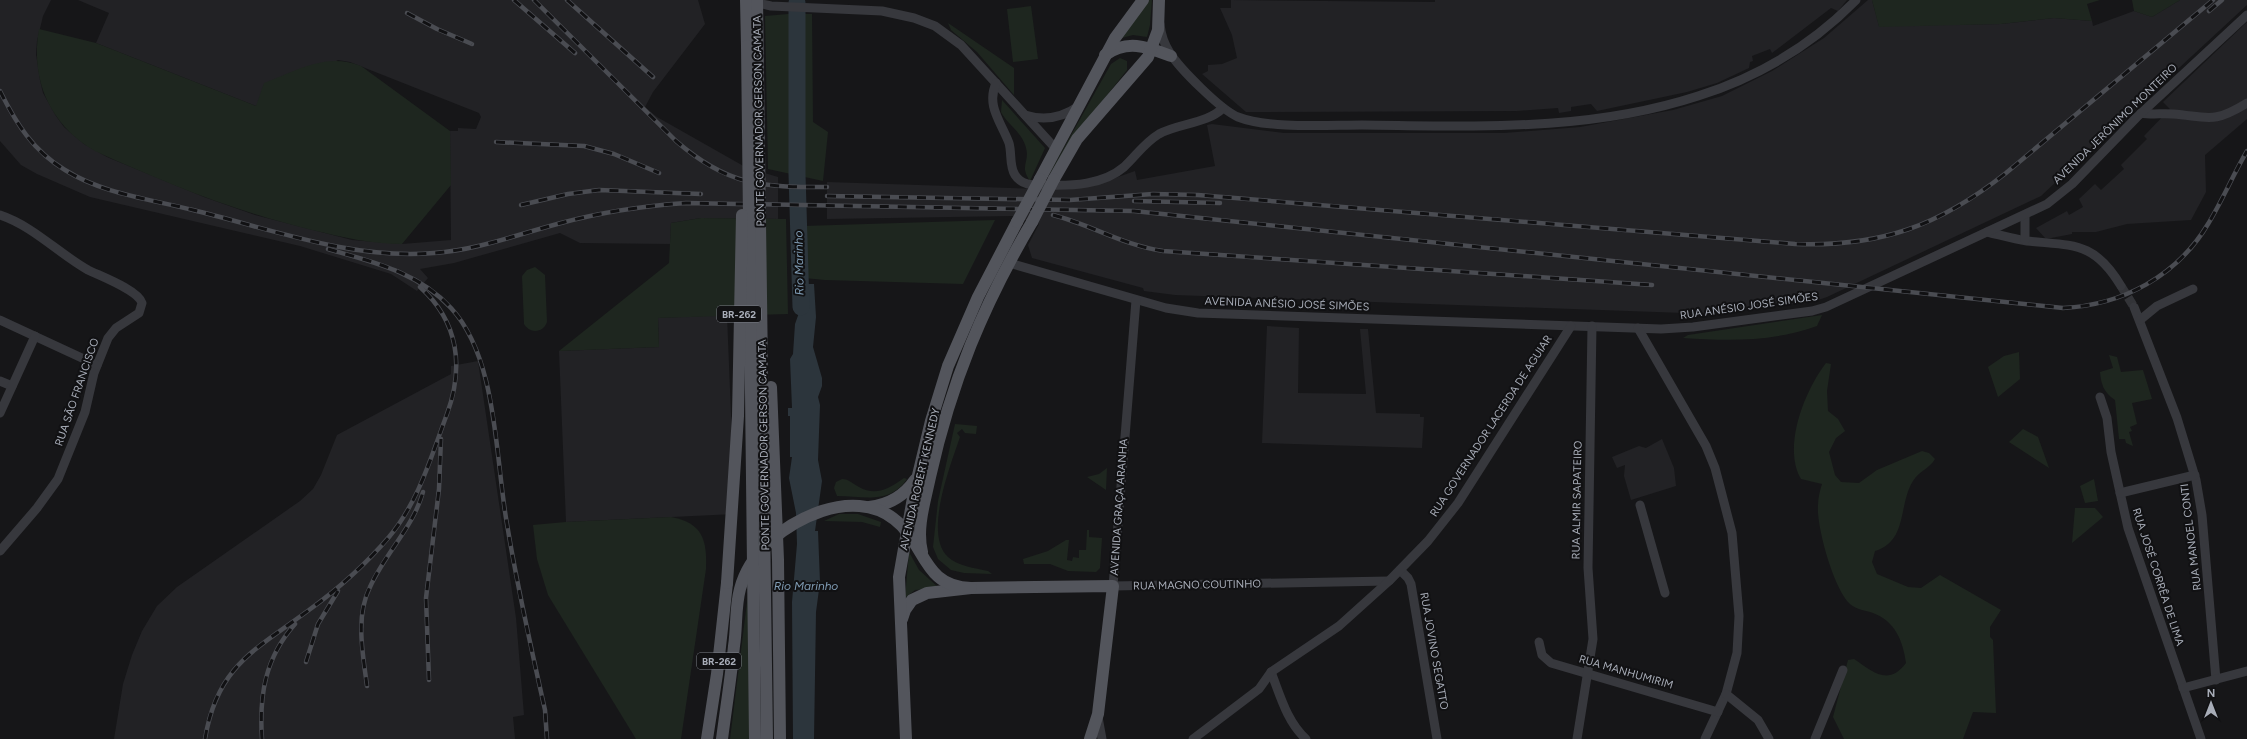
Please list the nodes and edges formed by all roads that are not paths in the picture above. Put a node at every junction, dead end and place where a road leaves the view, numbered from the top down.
1 (1143, 0) edge
2 (1159, 0) edge
3 (1856, 0) edge
4 (751, 3) edge
5 (2247, 15) edge
6 (1159, 21) junction
7 (747, 46) junction
8 (1153, 49) junction
9 (1105, 56) junction
10 (1171, 56) junction
11 (996, 83) junction
12 (2247, 103) edge
13 (1080, 105) junction
14 (1223, 108) junction
15 (2141, 113) junction
16 (1025, 115) junction
17 (1056, 149) junction
18 (0, 215) edge
19 (2025, 215) junction
20 (1987, 232) junction
21 (761, 236) junction
22 (2025, 240) junction
23 (1009, 264) junction
24 (2121, 286) tunnel mouth
25 (2193, 289) dead end
26 (1136, 300) junction
27 (2134, 307) tunnel mouth
28 (0, 320) edge
29 (2140, 320) junction
30 (1571, 326) junction
31 (1592, 326) junction
32 (1638, 328) junction
33 (35, 336) junction
34 (97, 365) junction
35 (0, 381) edge
36 (12, 386) junction
37 (2100, 397) dead end
38 (0, 413) edge
39 (919, 472) junction
40 (2195, 475) junction
41 (2120, 494) junction
42 (1640, 505) dead end
43 (868, 507) junction
44 (907, 532) junction
45 (0, 551) edge
46 (927, 564) junction
47 (1400, 570) junction
48 (1389, 581) junction
49 (1113, 586) junction
50 (971, 588) junction
51 (1665, 593) dead end
52 (901, 623) junction
53 (1539, 642) dead end
54 (1843, 670) dead end
55 (1271, 672) junction
56 (2247, 672) edge
57 (1588, 674) junction
58 (2216, 680) junction
59 (2184, 688) junction
60 (1726, 694) junction
61 (1718, 712) junction
62 (1098, 714) junction
63 (707, 739) edge
64 (722, 739) edge
65 (755, 739) edge
66 (767, 739) edge
67 (780, 739) edge
68 (906, 739) edge
69 (1090, 739) edge
70 (1102, 739) edge
71 (1192, 739) edge
72 (1306, 739) edge
73 (1437, 739) edge
74 (1577, 739) edge
75 (1705, 739) edge
76 (1769, 739) edge
77 (1815, 739) edge
78 (2201, 739) edge

1 - 9 main road
2 - 6 main road, AVENIDA ROBERT KENNEDY
3 - 14 street
4 - 7 main road, PONTE GOVERNADOR GERSON CAMATA / BR-262
4 - 11 street
4 - 21 main road, PONTE GOVERNADOR GERSON CAMATA, bridge
5 - 15 street, AVENIDA JERÔNIMO MONTEIRO
6 - 8 main road, AVENIDA ROBERT KENNEDY
6 - 10 street
7 - 63 main road, BR-262, bridge
7 - 65 main road, PONTE GOVERNADOR GERSON CAMATA, bridge
8 - 9 main road
8 - 10 main road
8 - 23 main road, AVENIDA ROBERT KENNEDY, bridge
9 - 13 main road
10 - 14 street
11 - 14 street
11 - 16 street
12 - 15 street
13 - 16 street
13 - 17 main road, AVENIDA ROBERT KENNEDY
15 - 19 street, AVENIDA JERÔNIMO MONTEIRO
16 - 17 street
17 - 39 main road, AVENIDA ROBERT KENNEDY, bridge
18 - 34 street, RUA SÃO FRANCISCO
19 - 20 street, AVENIDA JERÔNIMO MONTEIRO
19 - 22 street
20 - 22 street
20 - 32 street, RUA ANÉSIO JOSÉ SIMÕES
21 - 66 main road, PONTE GOVERNADOR GERSON CAMATA, bridge
21 - 67 main road, BR-262, bridge
22 - 24 street
23 - 26 street, AVENIDA ANÉSIO JOSÉ SIMÕES
23 - 46 main road, AVENIDA ROBERT KENNEDY
25 - 29 street
26 - 30 street, AVENIDA ANÉSIO JOSÉ SIMÕES
26 - 49 street, AVENIDA GRAÇA ARANHA
27 - 29 street, RUA MANOEL CONTI
28 - 33 street
29 - 40 street, RUA MANOEL CONTI
30 - 31 street, RUA ANÉSIO JOSÉ SIMÕES
30 - 47 street, RUA GOVERNADOR LACERDA DE AGUIAR
31 - 32 street, RUA ANÉSIO JOSÉ SIMÕES
31 - 57 street, RUA ALMIR SAPATEIRO
32 - 60 street
33 - 34 street
33 - 36 street
34 - 45 street, RUA SÃO FRANCISCO
35 - 36 street
36 - 38 street
37 - 41 street, RUA JOSÉ CORRÊA DE LIMA
39 - 43 main road
39 - 44 main road, AVENIDA ROBERT KENNEDY
40 - 41 street
40 - 58 street, RUA MANOEL CONTI
41 - 59 street, RUA JOSÉ CORRÊA DE LIMA
42 - 51 street
43 - 44 main road
43 - 64 main road
44 - 46 main road
44 - 52 main road, AVENIDA ROBERT KENNEDY
46 - 50 main road
47 - 48 street, RUA GOVERNADOR LACERDA DE AGUIAR
47 - 73 street, RUA JOVINO SEGATTO
48 - 49 street, RUA MAGNO COUTINHO
48 - 55 street, RUA GOVERNADOR LACERDA DE AGUIAR
49 - 50 main road, RUA MAGNO COUTINHO
49 - 62 main road, AVENIDA GRAÇA ARANHA
50 - 52 main road, RUA MAGNO COUTINHO
52 - 68 main road, AVENIDA ROBERT KENNEDY
53 - 57 street, RUA MANHUMIRIM
54 - 77 street
55 - 71 street, RUA GOVERNADOR LACERDA DE AGUIAR
55 - 72 street
56 - 58 street
57 - 61 street, RUA MANHUMIRIM
57 - 74 street, RUA ALMIR SAPATEIRO
58 - 59 street
59 - 78 street, RUA JOSÉ CORRÊA DE LIMA
60 - 61 street
60 - 76 street
61 - 75 street
62 - 69 main road, AVENIDA GRAÇA ARANHA
62 - 70 street

